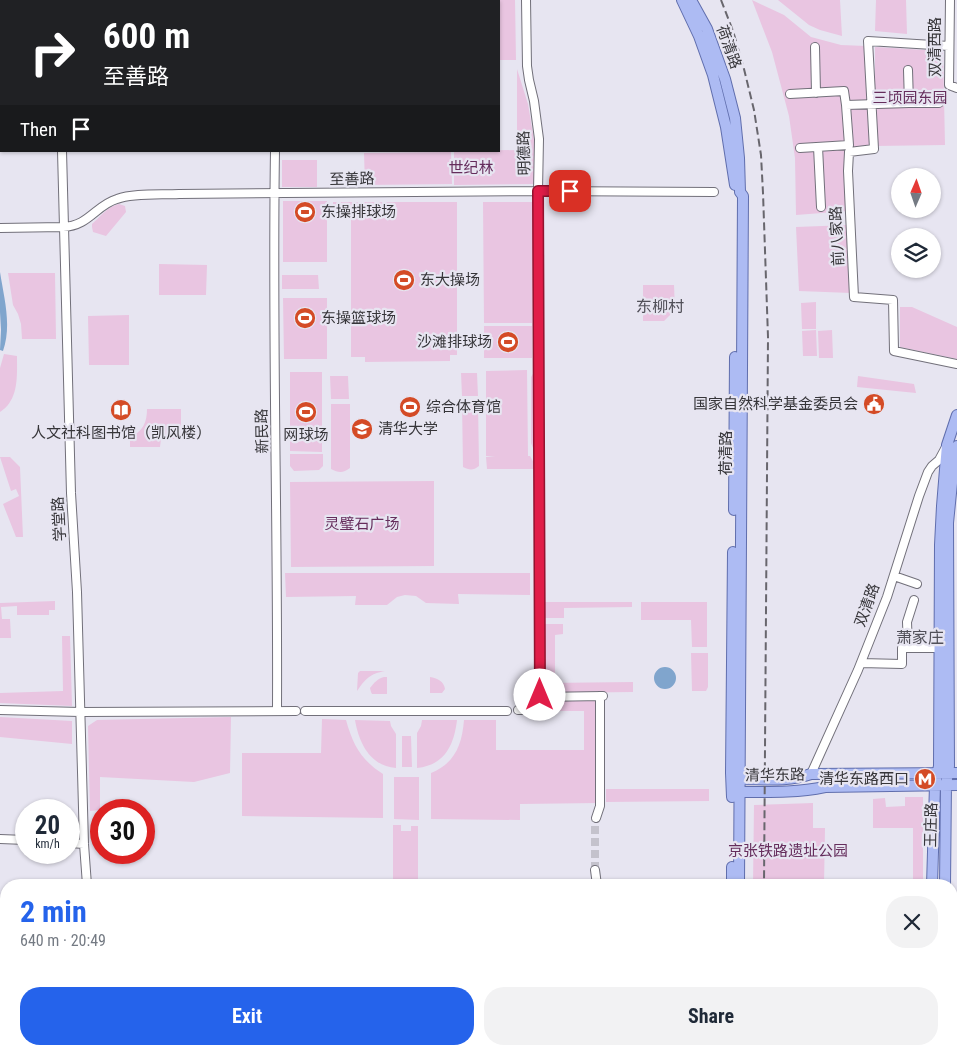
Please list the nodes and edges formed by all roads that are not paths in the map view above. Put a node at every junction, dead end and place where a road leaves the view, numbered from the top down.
1 (526, 0) edge
2 (682, 0) edge
3 (691, 0) edge
4 (950, 0) edge
5 (949, 46) junction
6 (815, 47) dead end
7 (908, 70) dead end
8 (957, 88) edge
9 (816, 93) junction
10 (790, 94) dead end
11 (909, 103) junction
12 (939, 103) dead end
13 (846, 104) junction
14 (871, 104) junction
15 (818, 147) junction
16 (800, 148) dead end
17 (62, 152) edge
18 (275, 152) edge
19 (538, 191) junction
20 (714, 192) dead end
21 (274, 194) junction
22 (821, 207) dead end
23 (64, 227) junction
24 (0, 228) edge
25 (957, 364) edge
26 (957, 415) edge
27 (952, 446) edge
28 (894, 576) junction
29 (917, 584) dead end
30 (914, 600) dead end
31 (908, 648) junction
32 (940, 648) junction
33 (861, 663) junction
34 (540, 697) junction
35 (0, 710) edge
36 (507, 710) dead end
37 (518, 710) dead end
38 (277, 711) junction
39 (296, 711) dead end
40 (305, 711) dead end
41 (80, 712) junction
42 (946, 770) edge
43 (811, 774) junction
44 (737, 785) junction
45 (935, 785) junction
46 (952, 785) edge
47 (752, 792) junction
48 (596, 818) tunnel mouth
49 (0, 839) edge
50 (15, 840) edge
51 (80, 844) edge
52 (84, 844) junction
53 (595, 870) tunnel mouth
54 (87, 879) edge
55 (596, 879) edge
56 (732, 879) edge
57 (739, 879) edge
58 (744, 879) edge
59 (932, 879) edge
60 (945, 879) edge

1 - 19 street, 明德路
2 - 44 main road, 荷清路
3 - 44 main road, 荷清路
4 - 5 street, 双清西路
5 - 8 street, 双清西路
5 - 14 street, 前八家路
6 - 9 street
7 - 11 street
9 - 10 street
9 - 13 street
11 - 12 street
11 - 14 street
13 - 14 street
13 - 15 street
14 - 25 street, 前八家路
15 - 16 street
15 - 22 street
17 - 23 street, 学堂路
18 - 21 street, 新民路
19 - 20 street, 至善路
19 - 21 street, 至善路
19 - 34 street, 明德路
21 - 23 street, 至善路
21 - 38 street, 新民路
23 - 24 street, 至善路
23 - 41 street, 学堂路
26 - 27 main road, 双清路
27 - 28 street, 双清路
27 - 32 main road, 双清路
27 - 42 main road, 双清路
28 - 29 street
28 - 33 street, 双清路
30 - 31 street
31 - 32 street
31 - 33 street
32 - 42 main road, 双清路
33 - 43 street, 双清路
34 - 37 street
34 - 48 street
35 - 41 street
36 - 40 street
38 - 39 street
38 - 41 street
41 - 52 street, 学堂路
42 - 43 main road, 清华东路
42 - 45 main road, 王庄路
42 - 46 main road, 王庄路
43 - 44 main road, 清华东路
44 - 47 main road, 清华东路
44 - 56 main road, 荷清路
44 - 57 main road, 荷清路
45 - 46 main road, 清华东路
45 - 47 main road, 清华东路
45 - 59 main road, 王庄路
46 - 60 main road, 王庄路
47 - 58 main road
49 - 50 street
51 - 52 street
52 - 54 street, 学堂路
53 - 55 street

